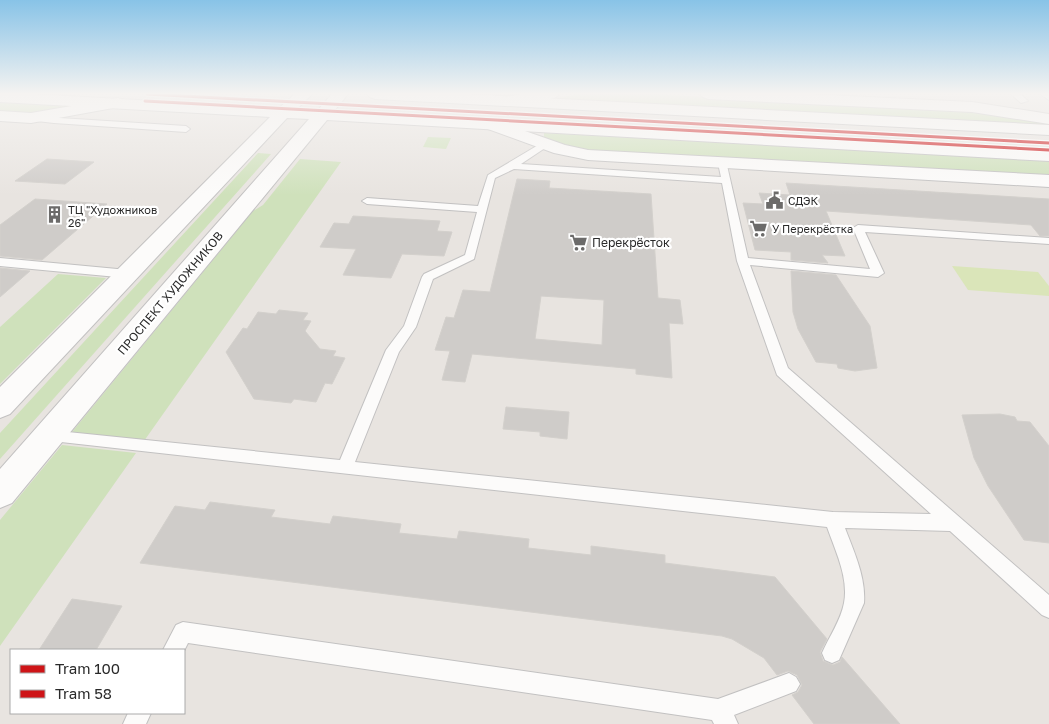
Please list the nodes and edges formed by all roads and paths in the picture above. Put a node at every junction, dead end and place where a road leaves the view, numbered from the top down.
1 (166, 128) edge
2 (269, 128) edge
3 (311, 128) edge
4 (501, 128) edge
5 (544, 128) edge
6 (1008, 128) edge
7 (186, 129) dead end
8 (1049, 130) edge
9 (545, 144) junction
10 (1049, 156) edge
11 (512, 166) junction
12 (724, 171) junction
13 (1049, 182) edge
14 (367, 201) dead end
15 (482, 208) junction
16 (1049, 241) edge
17 (743, 261) junction
18 (0, 262) edge
19 (128, 274) junction
20 (0, 406) edge
21 (48, 436) junction
22 (345, 468) junction
23 (0, 493) edge
24 (833, 520) junction
25 (954, 523) junction
26 (1049, 608) edge
27 (174, 649) edge
28 (832, 653) dead end
29 (789, 684) dead end
30 (722, 717) edge

1 - 7 lane
2 - 19 street
3 - 21 street, ПРОСПЕКТ ХУДОЖНИКОВ
4 - 9 street
5 - 10 street
6 - 8 street
9 - 11 lane
9 - 12 street
11 - 12 lane
11 - 15 lane
12 - 13 street
12 - 17 lane
14 - 15 lane
15 - 22 lane
16 - 17 lane
17 - 25 lane
18 - 19 lane
19 - 20 street
21 - 22 lane
21 - 23 street, ПРОСПЕКТ ХУДОЖНИКОВ
22 - 24 lane
24 - 25 lane
24 - 28 lane
25 - 26 lane
27 - 30 lane
29 - 30 lane

